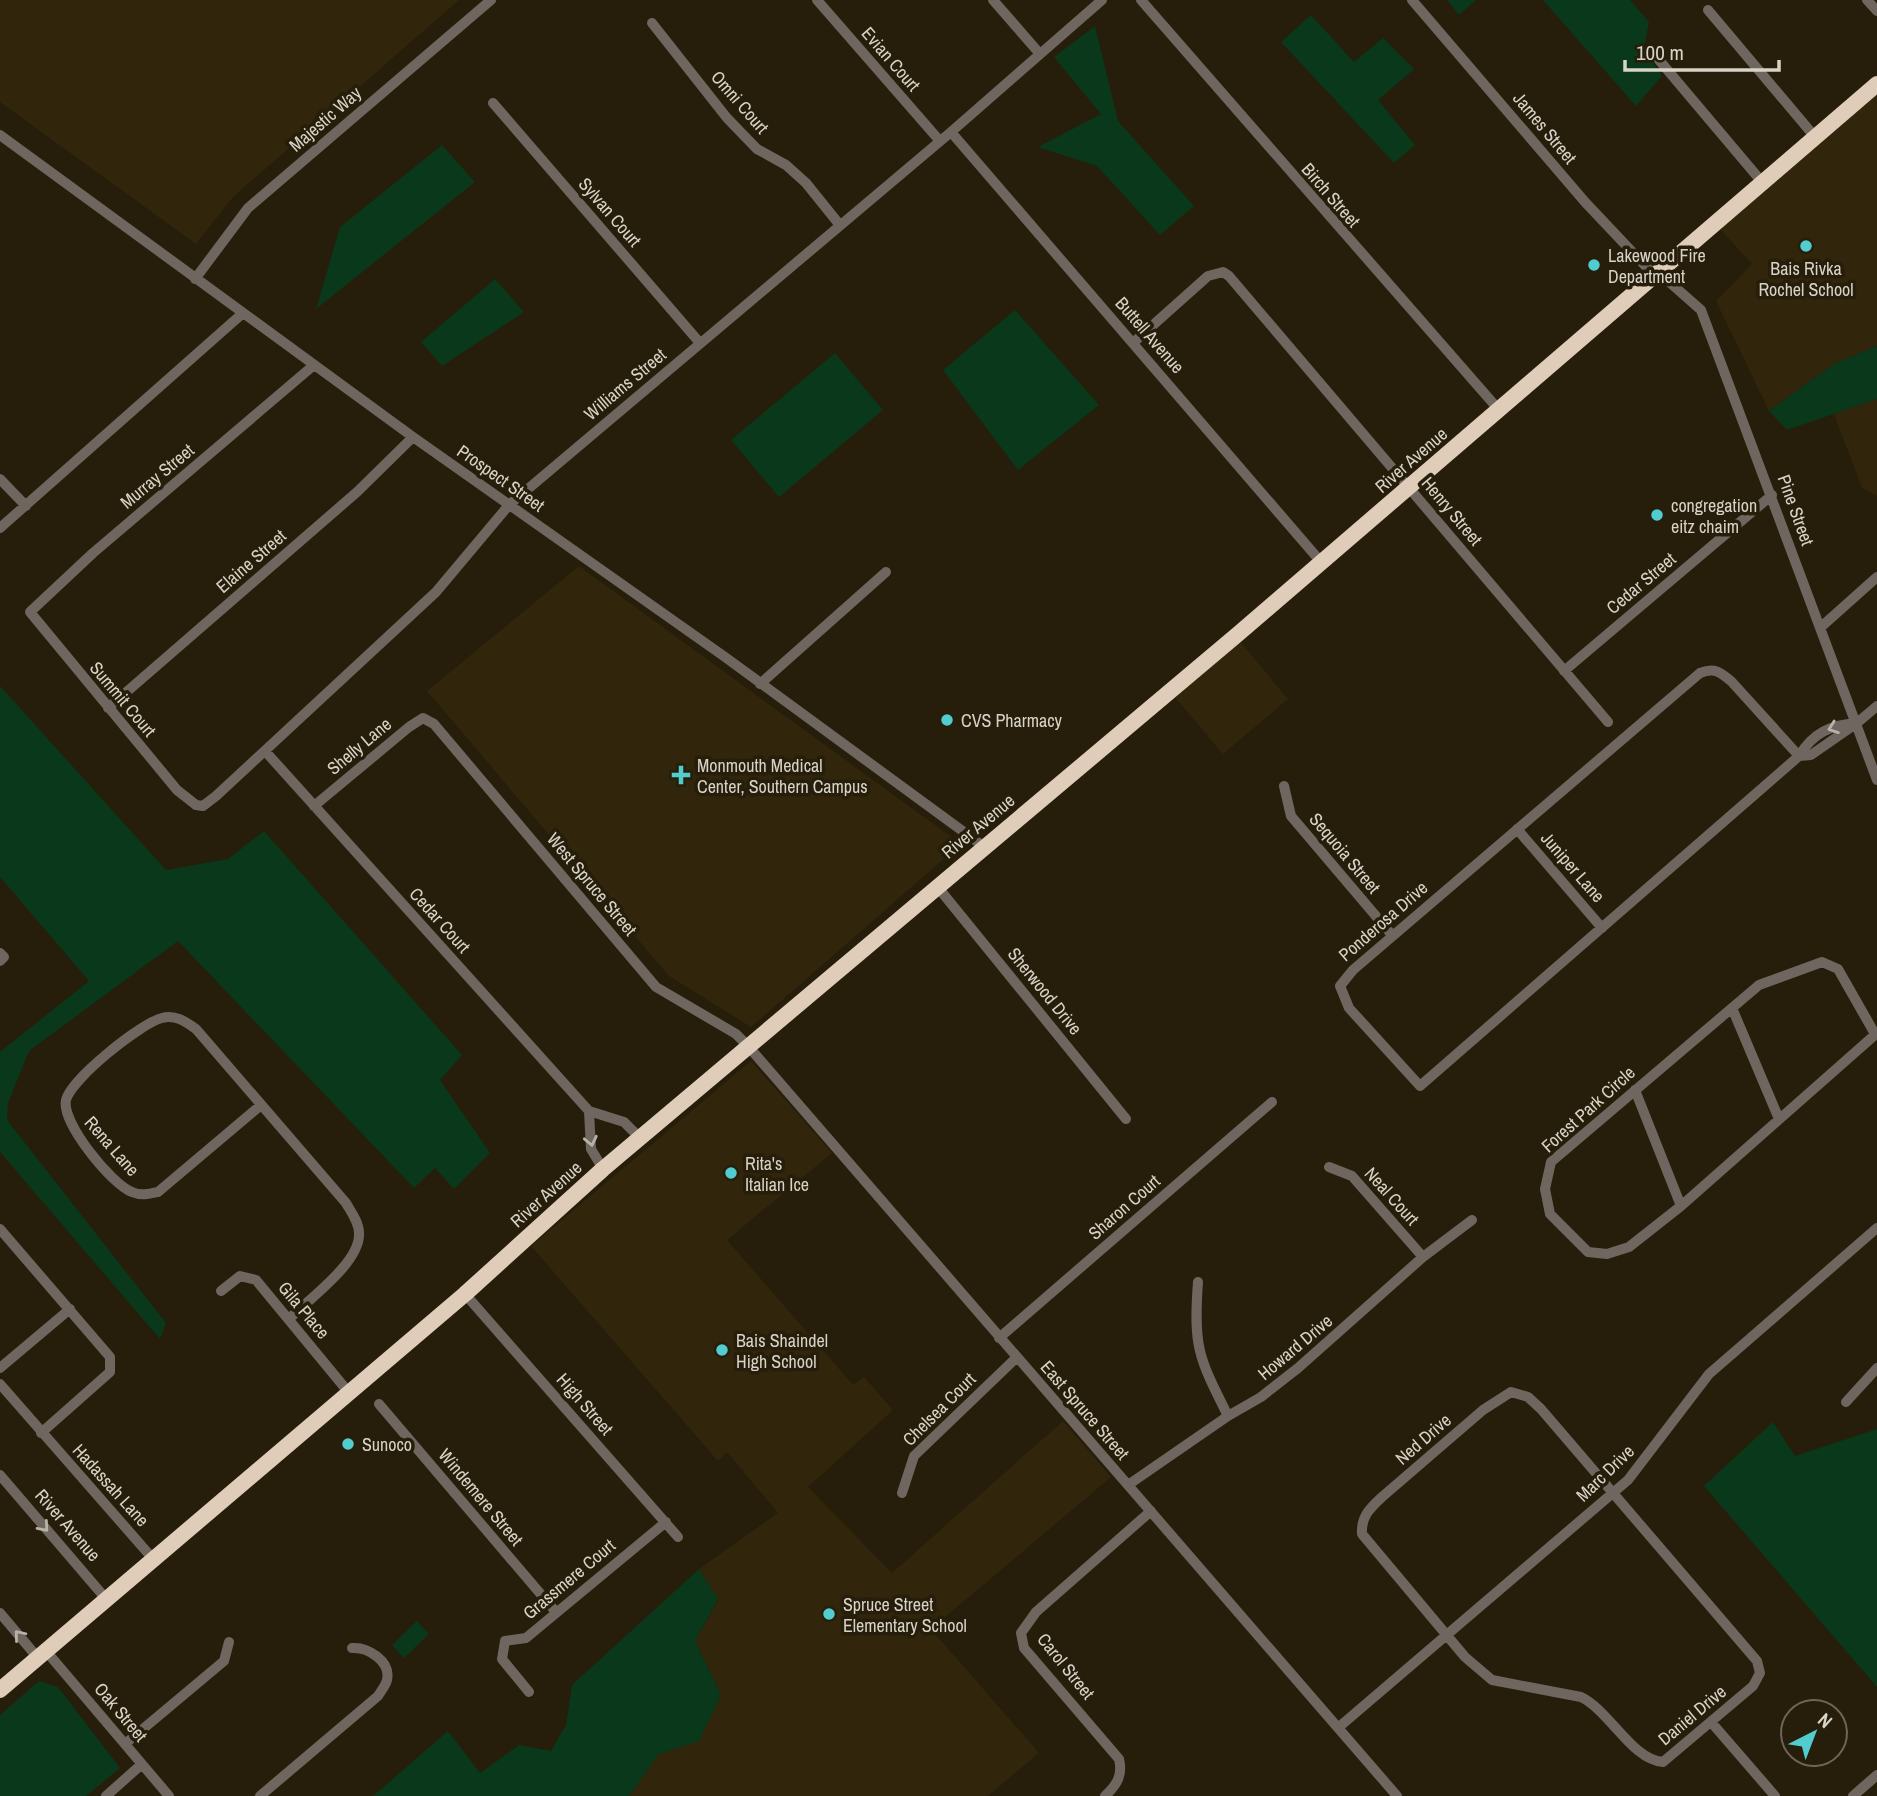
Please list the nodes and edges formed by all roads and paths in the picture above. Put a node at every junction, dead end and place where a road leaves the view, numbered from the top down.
1 (491, 0) edge
2 (817, 0) edge
3 (993, 0) edge
4 (1102, 0) edge
5 (1141, 0) edge
6 (1412, 0) edge
7 (1867, 0) edge
8 (1708, 10) dead end
9 (1877, 11) edge
10 (652, 23) dead end
11 (1040, 54) junction
12 (1659, 60) dead end
13 (1877, 84) edge
14 (493, 103) dead end
15 (951, 132) junction
16 (0, 135) edge
17 (1815, 136) junction
18 (939, 140) junction
19 (1762, 182) junction
20 (839, 223) junction
21 (1654, 275) junction
22 (195, 279) junction
23 (243, 313) junction
24 (1134, 342) junction
25 (700, 343) junction
26 (314, 365) junction
27 (1499, 410) junction
28 (413, 437) junction
29 (0, 479) edge
30 (1409, 486) junction
31 (1772, 495) junction
32 (509, 505) junction
33 (26, 506) junction
34 (0, 528) edge
35 (1321, 562) junction
36 (886, 572) dead end
37 (1877, 578) edge
38 (33, 618) joint
39 (1821, 626) junction
40 (1564, 671) junction
41 (760, 684) junction
42 (1877, 706) edge
43 (108, 708) junction
44 (429, 720) joint
45 (1608, 722) dead end
46 (1857, 723) junction
47 (265, 751) junction
48 (1799, 757) junction
49 (1877, 780) edge
50 (1284, 786) dead end
51 (189, 800) joint
52 (314, 806) junction
53 (1517, 829) junction
54 (984, 846) junction
55 (936, 886) junction
56 (1602, 928) junction
57 (1392, 935) junction
58 (1732, 1008) junction
59 (1876, 1033) edge
60 (748, 1046) junction
61 (1635, 1090) junction
62 (1272, 1102) dead end
63 (261, 1105) junction
64 (589, 1111) junction
65 (1126, 1119) dead end
66 (1779, 1119) junction
67 (641, 1139) junction
68 (1329, 1167) dead end
69 (603, 1169) junction
70 (1681, 1206) junction
71 (1472, 1220) dead end
72 (1877, 1228) edge
73 (0, 1229) edge
74 (1423, 1257) junction
75 (1198, 1282) dead end
76 (221, 1292) dead end
77 (465, 1294) junction
78 (70, 1309) junction
79 (289, 1319) junction
80 (999, 1338) junction
81 (1017, 1359) junction
82 (0, 1368) edge
83 (1877, 1368) edge
84 (0, 1384) edge
85 (350, 1394) junction
86 (1846, 1402) dead end
87 (379, 1404) dead end
88 (1228, 1416) junction
89 (41, 1433) junction
90 (0, 1475) edge
91 (1128, 1485) junction
92 (902, 1493) dead end
93 (1613, 1493) junction
94 (1151, 1511) junction
95 (666, 1522) junction
96 (678, 1537) dead end
97 (154, 1560) junction
98 (107, 1600) junction
99 (556, 1612) junction
100 (0, 1613) edge
101 (1446, 1634) junction
102 (229, 1642) dead end
103 (352, 1647) dead end
104 (42, 1654) junction
105 (0, 1690) edge
106 (529, 1692) dead end
107 (1711, 1722) junction
108 (1339, 1727) junction
109 (125, 1744) junction
110 (142, 1764) junction
111 (1877, 1775) edge
112 (106, 1796) edge
113 (169, 1796) edge
114 (260, 1796) edge
115 (1105, 1796) edge
116 (1397, 1796) edge
117 (1775, 1796) edge
118 (1853, 1796) edge

1 - 22 street, Majestic Way
2 - 18 street, Evian Court
3 - 11 street
4 - 11 street, Williams Street
5 - 27 street, Birch Street
6 - 21 street, James Street
7 - 9 street
8 - 17 street
10 - 20 street, Omni Court
11 - 15 street, Williams Street
12 - 19 street
13 - 17 highway, River Avenue
14 - 25 street, Sylvan Court
15 - 18 street, Williams Street
15 - 24 street, Buttell Avenue
16 - 22 street, Prospect Street
17 - 19 highway, River Avenue
18 - 20 street, Williams Street
19 - 21 highway, River Avenue
20 - 25 street, Williams Street
21 - 27 highway, River Avenue
21 - 31 street, Pine Street
22 - 23 street, Prospect Street
23 - 26 street, Prospect Street
23 - 33 street
24 - 30 street, Henry Street
24 - 35 street, Buttell Avenue
25 - 32 street, Williams Street
26 - 28 street, Prospect Street
26 - 38 street, Murray Street
27 - 30 highway, River Avenue
28 - 32 street, Prospect Street
28 - 43 street, Elaine Street
29 - 33 street
30 - 35 highway, River Avenue
30 - 40 street, Henry Street
31 - 39 street, Pine Street
31 - 40 street, Cedar Street
32 - 41 street, Prospect Street
32 - 47 street, Williams Street
33 - 34 street
35 - 54 highway, River Avenue
36 - 41 street
37 - 39 street
38 - 43 street, Summit Court
39 - 46 street, Pine Street
40 - 45 street, Henry Street
41 - 54 street, Prospect Street
42 - 46 street, Ponderosa Drive
43 - 51 street, Summit Court
44 - 52 street, Shelly Lane
44 - 60 street, West Spruce Street
46 - 48 street, Ponderosa Drive
46 - 49 street, Pine Street
47 - 51 street, Williams Street
47 - 52 street, Cedar Court
48 - 53 street, Ponderosa Drive
48 - 56 street, Ponderosa Drive
50 - 57 street, Sequoia Street
52 - 64 street, Cedar Court
53 - 56 street, Juniper Lane
53 - 57 street, Ponderosa Drive
54 - 55 highway, River Avenue
55 - 60 highway, River Avenue
55 - 65 street, Sherwood Drive
56 - 57 street, Ponderosa Drive
58 - 59 street, Forest Park Circle
58 - 61 street, Forest Park Circle
58 - 66 street
59 - 66 street, Forest Park Circle
60 - 67 highway, River Avenue
60 - 80 street, East Spruce Street
61 - 70 street
61 - 70 street, Forest Park Circle
62 - 80 street, Sharon Court
63 - 63 street, Rena Lane
63 - 79 street, Rena Lane
64 - 67 street
64 -> 69 street
66 - 70 street, Forest Park Circle
67 - 69 highway, River Avenue
68 - 74 street, Neal Court
69 - 77 highway, River Avenue
71 - 74 street, Howard Drive
72 - 93 street, Marc Drive
73 - 78 street
74 - 88 street, Howard Drive
75 - 88 street
76 - 79 street, Gila Place
77 - 85 highway, River Avenue
77 - 95 street, High Street
78 - 82 street
78 - 89 street
79 - 85 street, Gila Place
80 - 81 street, East Spruce Street
81 - 91 street, East Spruce Street
81 - 92 street, Chelsea Court
83 - 86 street
84 - 89 street, Hadassah Lane
85 - 97 highway, River Avenue
87 - 99 street, Windemere Street
88 - 91 street, Howard Drive
89 - 97 street, Hadassah Lane
90 -> 98 street, River Avenue
91 - 94 street, East Spruce Street
93 - 101 street, Marc Drive
93 - 101 street, Ned Drive
93 - 107 street, Daniel Drive
94 - 108 street, East Spruce Street
94 - 115 street, Carol Street
95 - 96 street, High Street
95 - 99 street, Grassmere Court
97 - 98 highway, River Avenue
98 - 104 highway, River Avenue
99 - 106 street, Grassmere Court
104 -> 100 street
101 - 107 street, Daniel Drive
101 - 108 street, Marc Drive
102 - 109 street
103 - 114 street
104 - 105 highway, River Avenue
104 - 109 street, Oak Street
107 - 117 street
108 - 116 street, East Spruce Street
109 - 110 street, Oak Street
110 - 112 street
110 - 113 street, Oak Street
111 - 118 street

